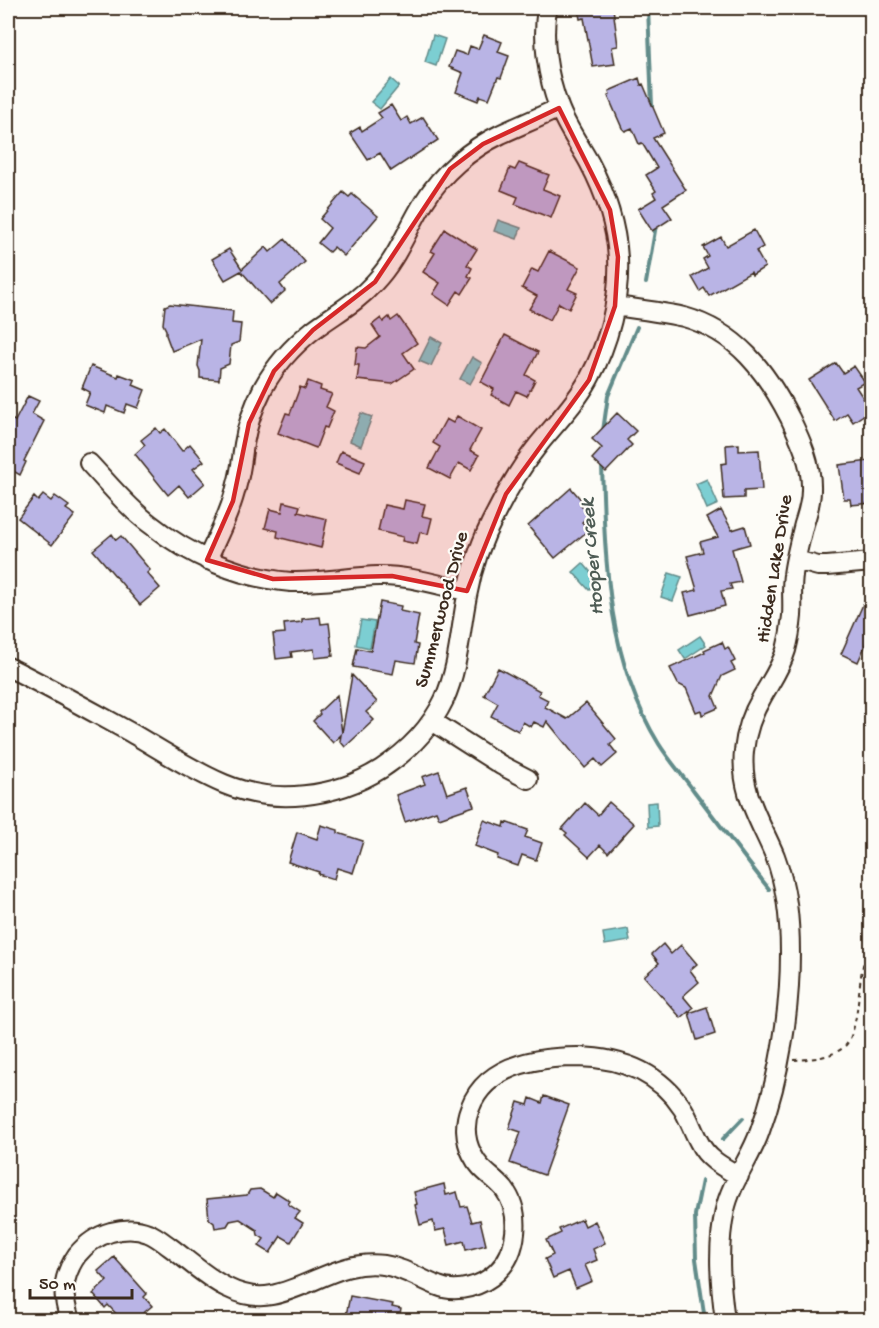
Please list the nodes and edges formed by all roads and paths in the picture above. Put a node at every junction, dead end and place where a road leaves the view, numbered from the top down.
1 (547, 8) edge
2 (559, 108) junction
3 (615, 306) junction
4 (89, 463) dead end
5 (207, 560) junction
6 (796, 560) junction
7 (872, 562) edge
8 (467, 591) junction
9 (8, 667) edge
10 (432, 721) junction
11 (528, 779) dead end
12 (872, 938) edge
13 (779, 1060) junction
14 (739, 1176) junction
15 (70, 1320) edge
16 (725, 1320) edge

1 - 2 street, Summerwood Drive
2 - 3 street, Summerwood Drive
2 - 5 street
3 - 6 street, Hidden Lake Drive
3 - 8 street, Summerwood Drive
4 - 5 street
5 - 8 street
6 - 7 street
6 - 13 street, Hidden Lake Drive
8 - 10 street, Summerwood Drive
9 - 10 street, Summerwood Drive
10 - 11 street
12 - 13 path
13 - 14 street, Hidden Lake Drive
14 - 15 street
14 - 16 street, Hidden Lake Drive

